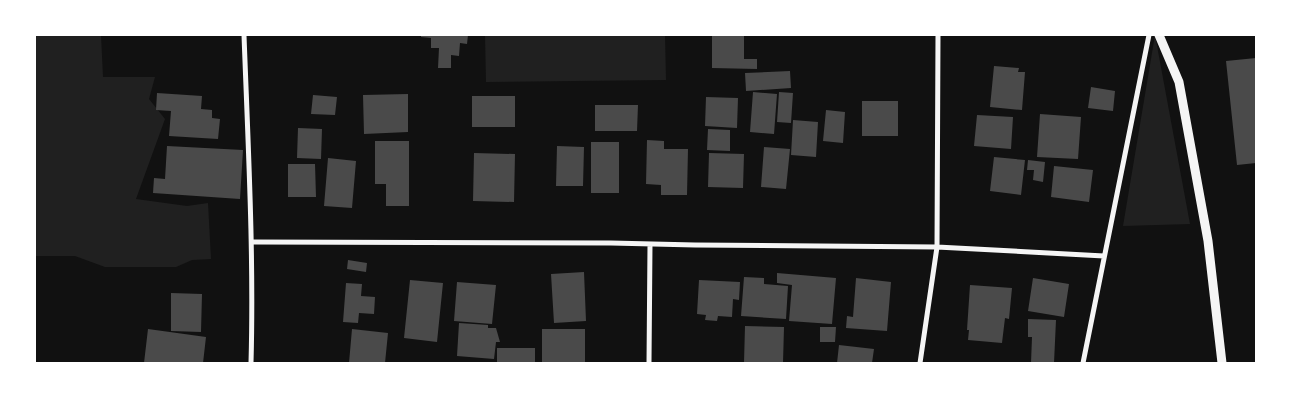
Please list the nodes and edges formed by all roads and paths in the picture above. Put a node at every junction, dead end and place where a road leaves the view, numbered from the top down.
1 (244, 35) edge
2 (938, 35) edge
3 (1149, 35) edge
4 (1159, 35) edge
5 (252, 242) junction
6 (650, 244) junction
7 (937, 247) junction
8 (1104, 256) junction
9 (251, 363) edge
10 (649, 363) edge
11 (920, 363) edge
12 (1083, 363) edge
13 (1222, 363) edge

1 - 5 street
2 - 7 street
3 - 8 street
4 - 13 street
5 - 6 street
5 - 9 street
6 - 7 street
6 - 10 street
7 - 8 street
7 - 11 street
8 - 12 street

